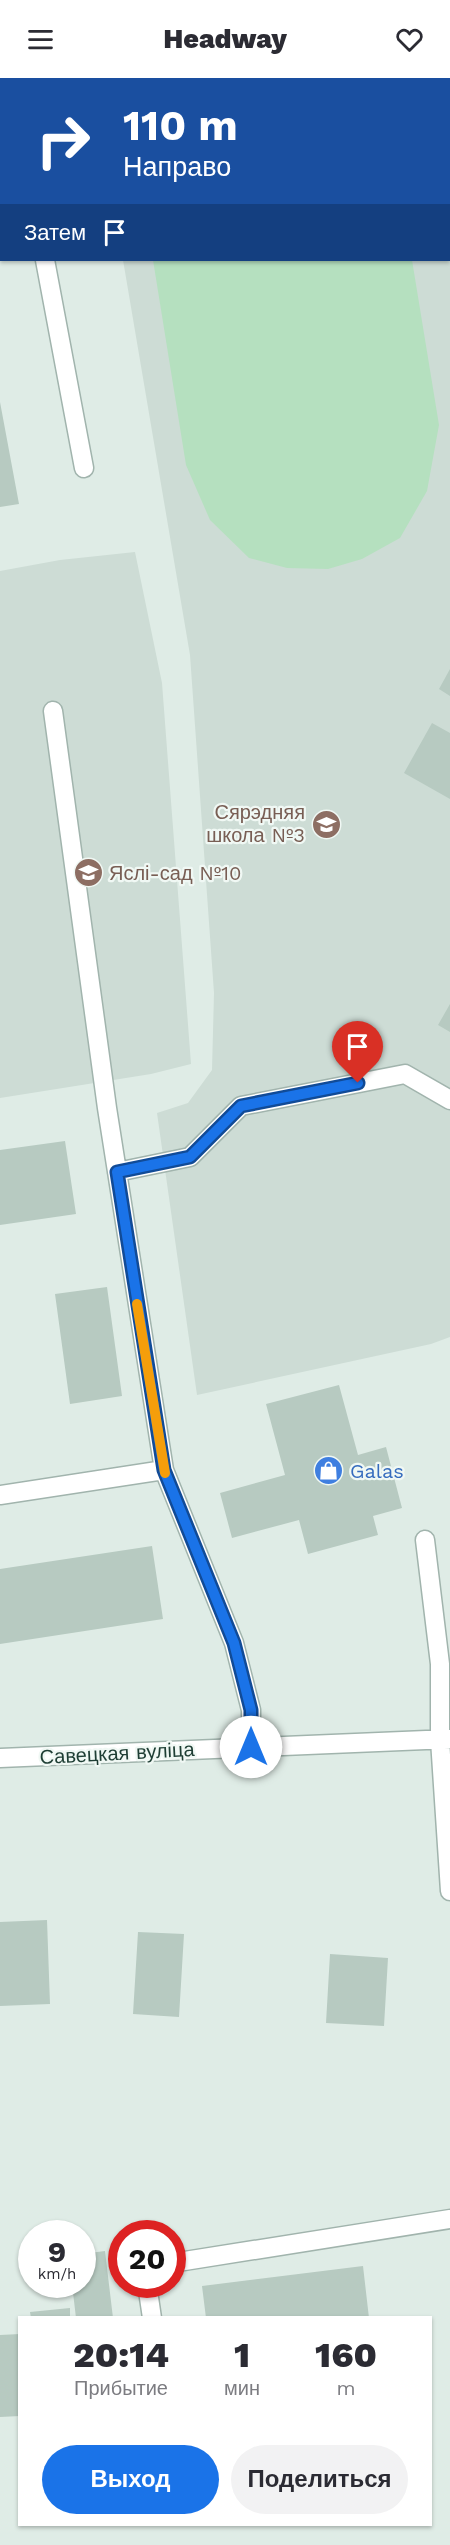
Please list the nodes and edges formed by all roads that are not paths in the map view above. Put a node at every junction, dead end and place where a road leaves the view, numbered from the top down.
1 (45, 261) edge
2 (84, 468) dead end
3 (53, 711) dead end
4 (450, 1100) edge
5 (117, 1172) junction
6 (164, 1470) junction
7 (0, 1495) edge
8 (425, 1540) dead end
9 (445, 1740) edge
10 (251, 1747) junction
11 (0, 1758) edge
12 (450, 1891) edge
13 (450, 2219) edge
14 (186, 2261) edge
15 (149, 2298) edge
16 (152, 2316) edge

1 - 2 street
3 - 5 street
4 - 5 street
5 - 6 street
6 - 7 street
6 - 10 street
8 - 9 street
9 - 10 street, Савецкая вуліца
9 - 12 street
10 - 11 street, Савецкая вуліца
13 - 14 street
15 - 16 street

